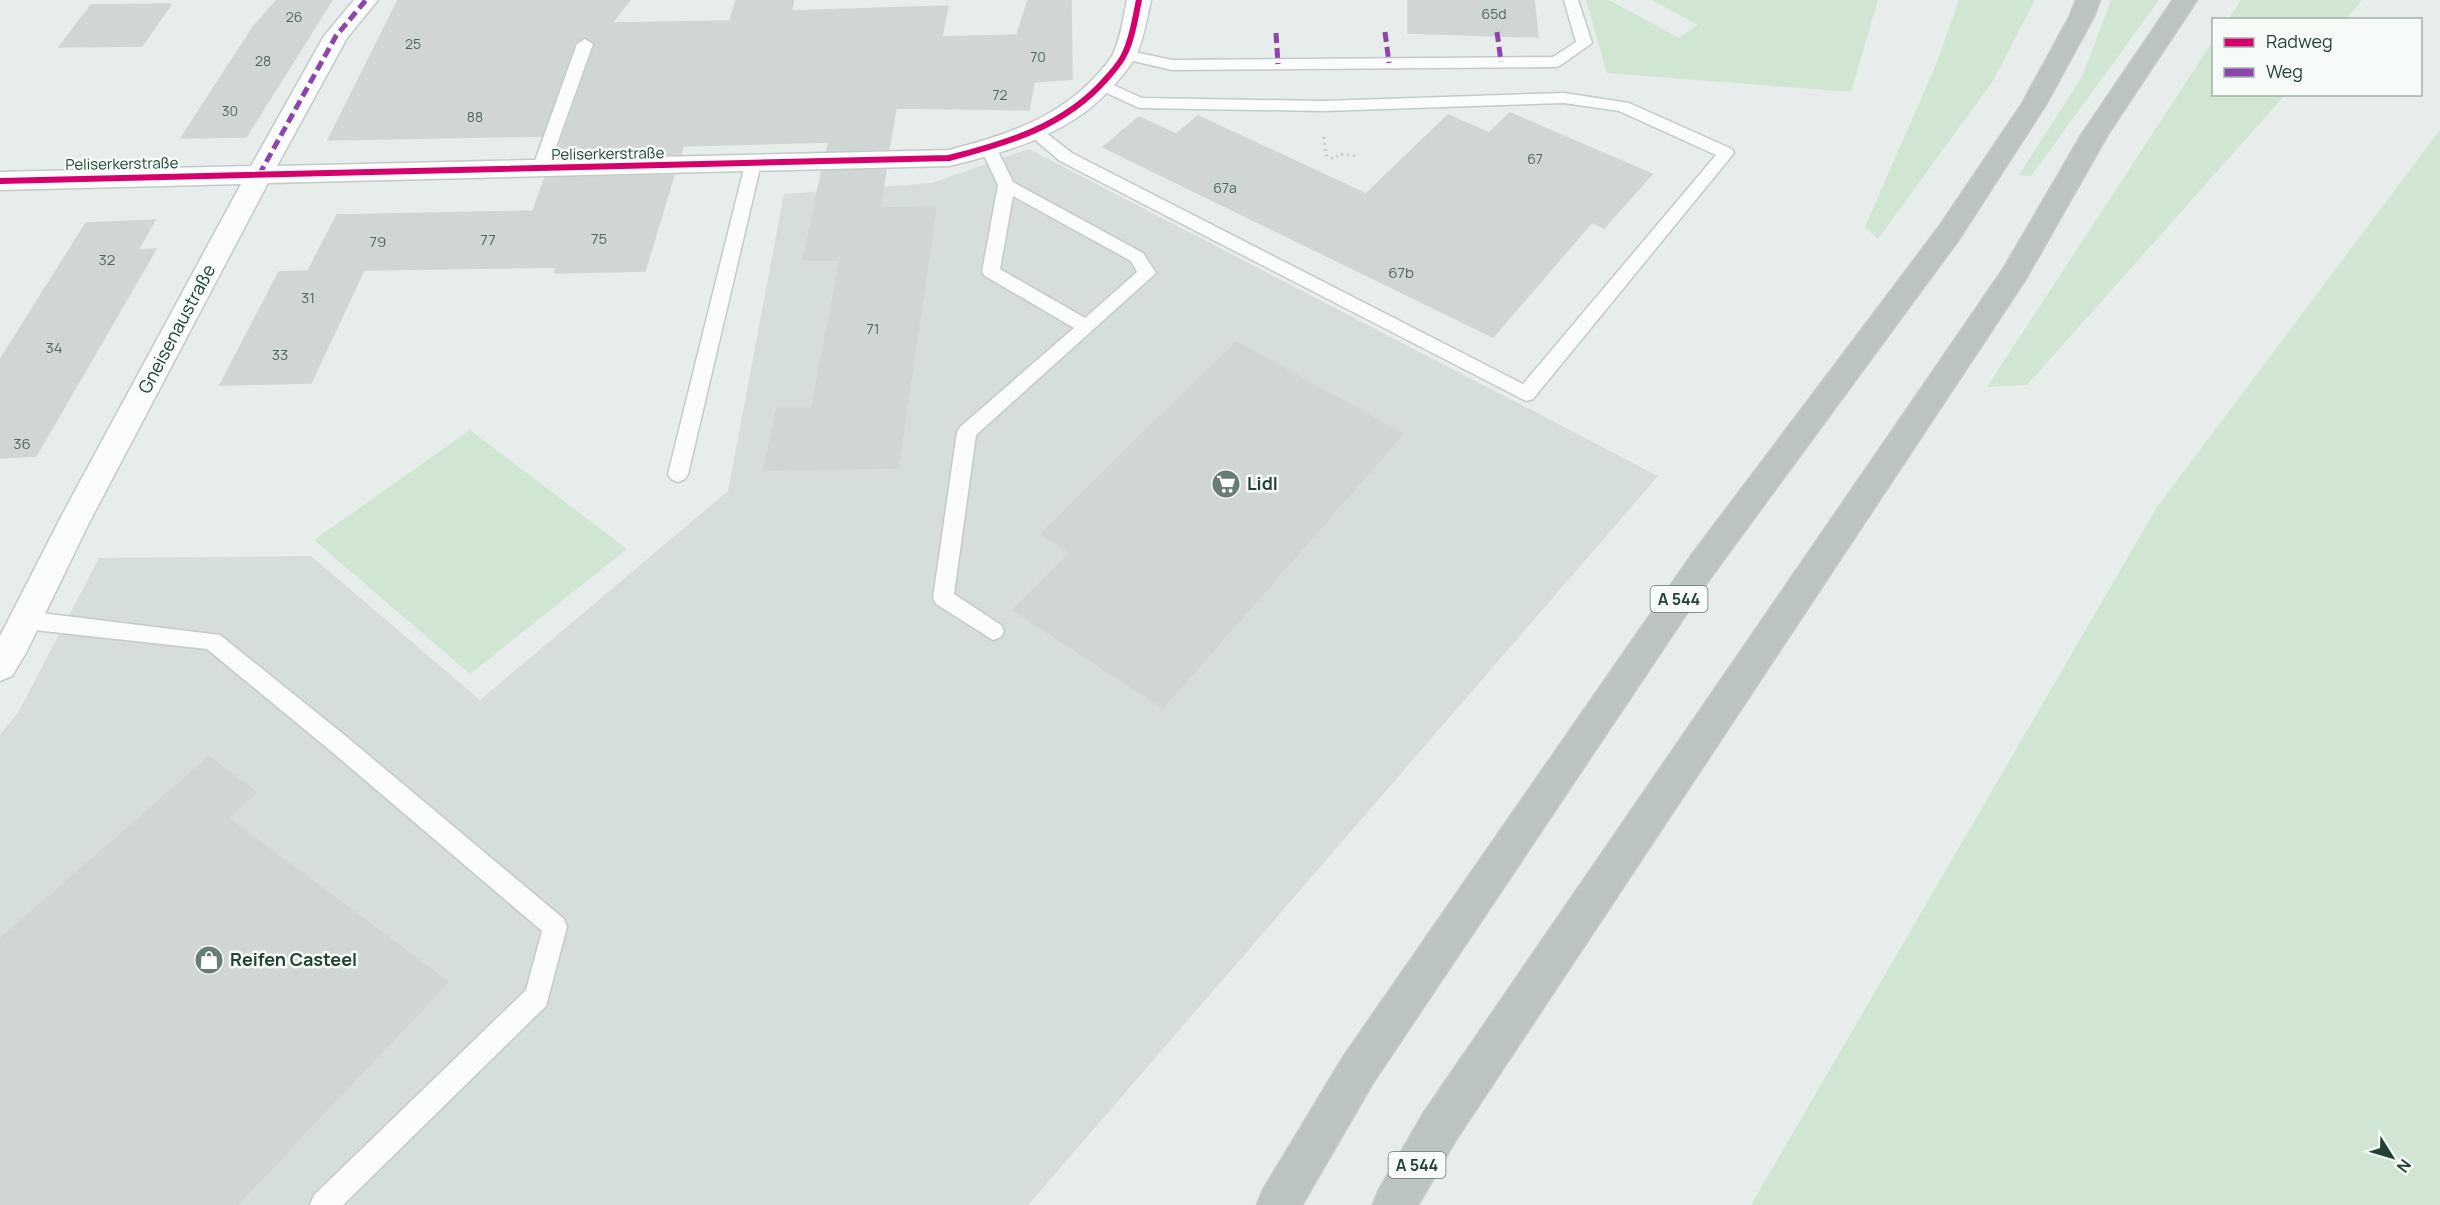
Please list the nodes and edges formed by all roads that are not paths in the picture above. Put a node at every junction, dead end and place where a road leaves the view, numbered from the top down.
1 (366, 0) edge
2 (1139, 0) edge
3 (1571, 0) edge
4 (2088, 0) edge
5 (2185, 0) edge
6 (585, 44) dead end
7 (1125, 55) junction
8 (1102, 85) junction
9 (1035, 133) junction
10 (989, 149) junction
11 (753, 164) junction
12 (540, 169) junction
13 (259, 175) junction
14 (0, 181) edge
15 (1006, 185) junction
16 (1087, 327) junction
17 (678, 474) dead end
18 (26, 620) junction
19 (993, 631) dead end
20 (0, 666) edge
21 (324, 1205) edge
22 (1278, 1205) edge
23 (1394, 1205) edge

1 - 13 street, Gneisenaustraße
2 - 7 street, Peliserkerstraße
3 - 7 lane
4 - 22 highway, A 544
5 - 23 highway, A 544
6 - 12 lane
7 - 8 street, Peliserkerstraße
8 - 9 street, Peliserkerstraße
8 - 9 lane
9 - 10 street, Peliserkerstraße
10 - 11 street, Peliserkerstraße
10 - 15 lane
11 - 12 street, Peliserkerstraße
11 - 17 lane
12 - 13 street, Peliserkerstraße
13 - 14 street, Peliserkerstraße
13 - 18 street, Gneisenaustraße
15 - 16 lane
15 - 16 lane
16 - 19 lane
18 - 20 street, Gneisenaustraße
18 - 21 lane

